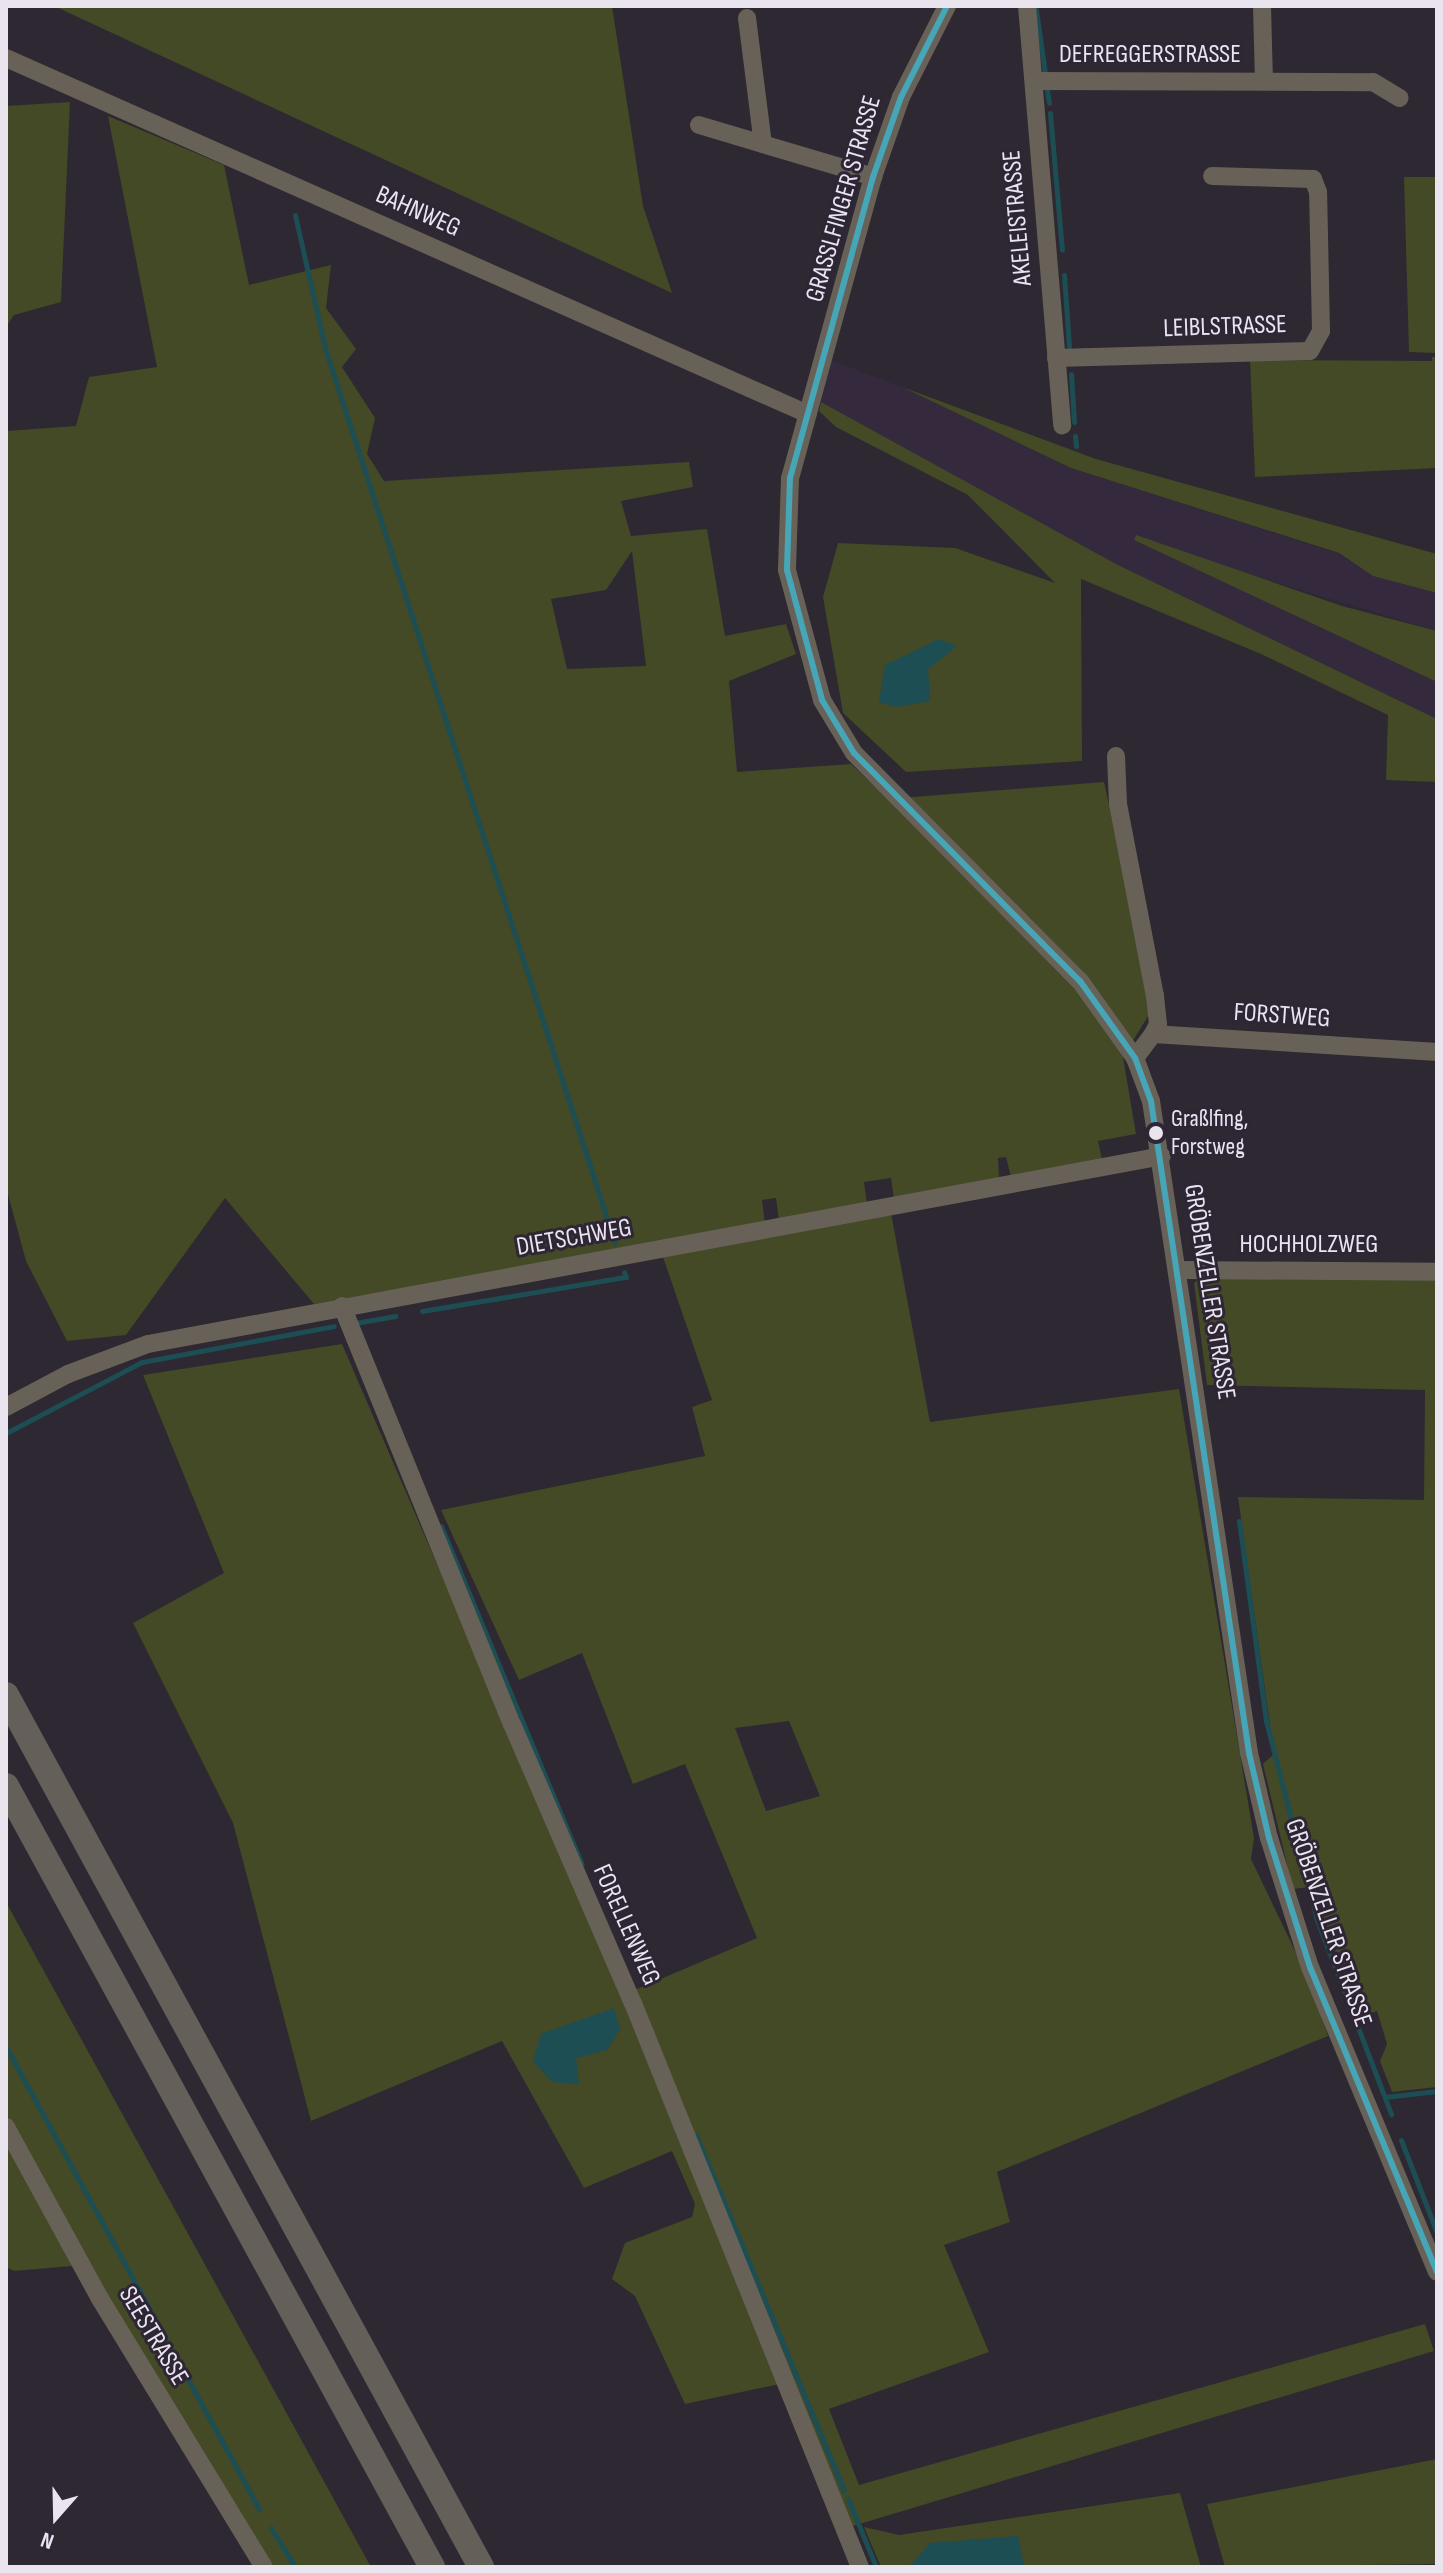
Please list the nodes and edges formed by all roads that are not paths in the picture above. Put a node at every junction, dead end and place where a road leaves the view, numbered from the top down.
1 (947, 6) edge
2 (1027, 6) edge
3 (1262, 6) edge
4 (747, 18) dead end
5 (6, 58) edge
6 (1035, 81) junction
7 (1264, 81) junction
8 (1400, 98) dead end
9 (699, 125) dead end
10 (763, 144) junction
11 (1212, 176) dead end
12 (873, 177) junction
13 (1056, 358) junction
14 (808, 414) junction
15 (1062, 426) dead end
16 (1116, 756) dead end
17 (1153, 1034) junction
18 (1437, 1052) edge
19 (1135, 1058) junction
20 (1162, 1156) junction
21 (1181, 1270) junction
22 (1437, 1272) edge
23 (342, 1306) junction
24 (6, 1407) edge
25 (6, 1695) edge
26 (6, 1786) edge
27 (6, 2127) edge
28 (1437, 2272) edge
29 (264, 2567) edge
30 (432, 2567) edge
31 (481, 2567) edge
32 (860, 2567) edge

1 - 12 street, GRASSLFINGER STRASSE
2 - 6 street, AKELEISTRASSE
3 - 7 street, DEFREGGERSTRASSE
4 - 10 street
5 - 14 street, BAHNWEG
6 - 7 street, DEFREGGERSTRASSE
6 - 13 street, AKELEISTRASSE
7 - 8 street, DEFREGGERSTRASSE
9 - 10 street
10 - 12 street
11 - 13 street, LEIBLSTRASSE
12 - 14 street, GRASSLFINGER STRASSE
13 - 15 street, AKELEISTRASSE
14 - 19 street, GRÖBENZELLER STRASSE
16 - 17 street
17 - 18 street, FORSTWEG
17 - 19 street
19 - 20 street, GRÖBENZELLER STRASSE
20 - 21 street, GRÖBENZELLER STRASSE
20 - 23 street, DIETSCHWEG
21 - 22 street, HOCHHOLZWEG
21 - 28 street, GRÖBENZELLER STRASSE
23 - 24 street, DIETSCHWEG
23 - 32 street, FORELLENWEG
25 - 31 highway
26 - 30 highway
27 - 29 street, SEESTRASSE

